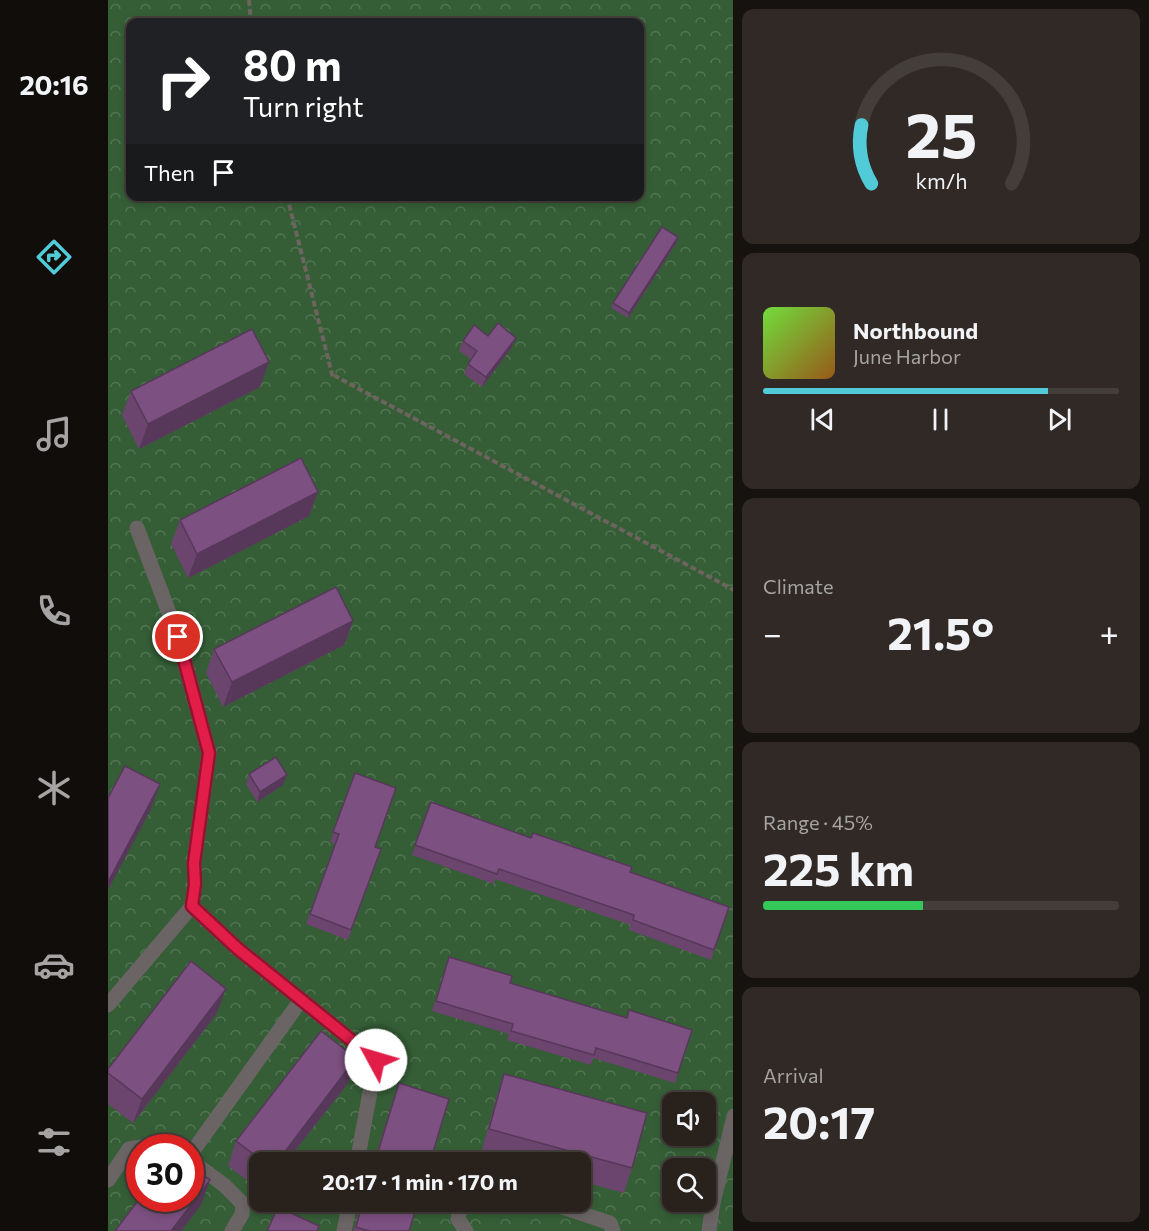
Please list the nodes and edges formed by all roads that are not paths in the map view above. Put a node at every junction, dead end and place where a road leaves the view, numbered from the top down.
1 (137, 528) dead end
2 (192, 906) junction
3 (301, 1000) junction
4 (108, 1005) edge
5 (733, 1120) edge
6 (204, 1138) edge
7 (359, 1152) edge
8 (126, 1153) edge
9 (204, 1169) edge
10 (108, 1180) edge
11 (348, 1212) edge
12 (460, 1212) edge
13 (577, 1212) edge
14 (232, 1231) edge
15 (344, 1231) edge
16 (466, 1231) edge
17 (613, 1231) edge
18 (709, 1231) edge

1 - 2 street
2 - 3 street
2 - 4 street
3 - 6 street
3 - 7 street
5 - 18 street
8 - 10 street
9 - 14 street
11 - 15 street
12 - 16 street
13 - 17 street

